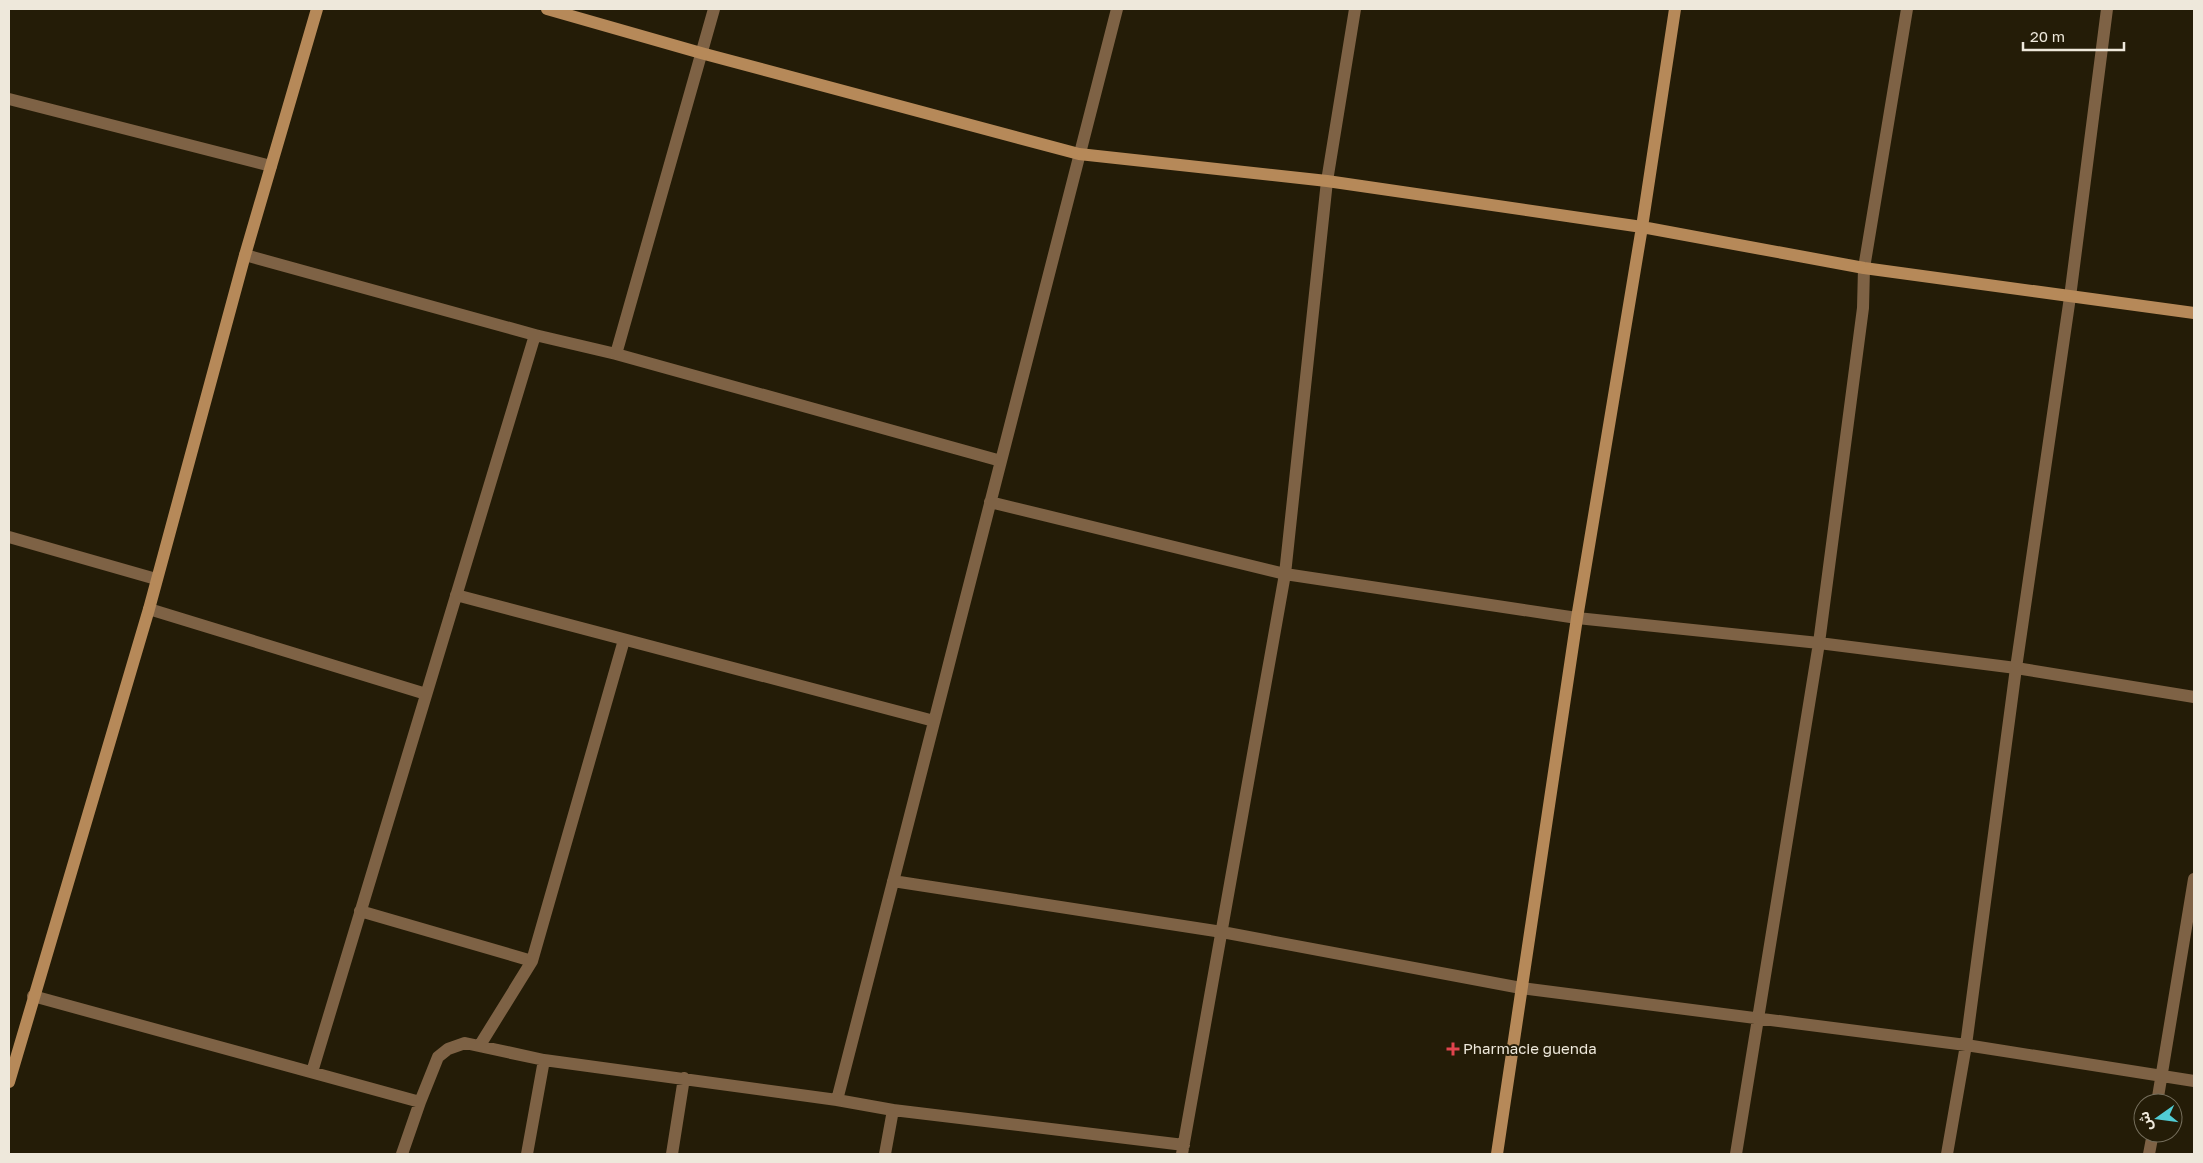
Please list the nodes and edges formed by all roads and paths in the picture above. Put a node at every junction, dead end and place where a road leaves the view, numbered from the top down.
1 (317, 9) edge
2 (547, 9) edge
3 (714, 9) edge
4 (1117, 9) edge
5 (1356, 9) edge
6 (1674, 9) edge
7 (1907, 9) edge
8 (2106, 9) edge
9 (701, 53) junction
10 (9, 100) edge
11 (1079, 154) junction
12 (270, 166) junction
13 (1327, 181) junction
14 (1642, 227) junction
15 (245, 254) junction
16 (1864, 268) junction
17 (2070, 297) junction
18 (2194, 313) edge
19 (535, 335) junction
20 (616, 354) junction
21 (1001, 461) junction
22 (990, 502) junction
23 (9, 537) edge
24 (1284, 574) junction
25 (156, 579) junction
26 (456, 595) junction
27 (149, 609) junction
28 (1577, 618) junction
29 (624, 640) junction
30 (1818, 644) junction
31 (2016, 668) junction
32 (426, 694) junction
33 (2194, 697) edge
34 (934, 721) junction
35 (2194, 879) edge
36 (893, 881) junction
37 (360, 911) junction
38 (1222, 932) junction
39 (532, 961) junction
40 (1522, 988) junction
41 (33, 996) junction
42 (1757, 1020) junction
43 (480, 1045) junction
44 (1966, 1045) junction
45 (544, 1060) junction
46 (312, 1072) junction
47 (2161, 1077) junction
48 (684, 1078) junction
49 (2194, 1081) edge
50 (9, 1082) edge
51 (2159, 1093) edge
52 (837, 1100) junction
53 (420, 1102) junction
54 (893, 1110) junction
55 (1183, 1150) edge
56 (402, 1154) edge
57 (527, 1154) edge
58 (672, 1154) edge
59 (884, 1154) edge
60 (1497, 1154) edge
61 (1736, 1154) edge
62 (1948, 1154) edge

1 - 12 street
2 - 9 street
3 - 9 street
4 - 11 street
5 - 13 street
6 - 14 street
7 - 16 street
8 - 17 street
9 - 11 street
9 - 20 street
10 - 12 street
11 - 13 street
11 - 21 street
12 - 15 street
13 - 14 street
13 - 24 street
14 - 16 street
14 - 28 street
15 - 19 street
15 - 25 street
16 - 17 street
16 - 30 street
17 - 18 street
17 - 31 street
19 - 20 street
19 - 26 street
20 - 21 street
21 - 22 street
22 - 24 street
22 - 34 street
23 - 25 street
24 - 28 street
24 - 38 street
25 - 27 street
26 - 29 street
26 - 32 street
27 - 32 street
27 - 41 street
28 - 30 street
28 - 40 street
29 - 34 street
29 - 39 street
30 - 31 street
30 - 42 street
31 - 33 street
31 - 44 street
32 - 37 street
34 - 36 street
35 - 47 street
36 - 38 street
36 - 52 street
37 - 39 street
37 - 46 street
38 - 40 street
38 - 55 street
39 - 43 street
40 - 42 street
40 - 60 street
41 - 46 street
41 - 50 street
42 - 44 street
42 - 61 street
43 - 45 street
43 - 53 street
44 - 47 street
44 - 62 street
45 - 48 street
45 - 57 street
46 - 53 street
47 - 49 street
47 - 51 street
48 - 52 street
48 - 58 street
52 - 54 street
53 - 56 street
54 - 55 street
54 - 59 street

